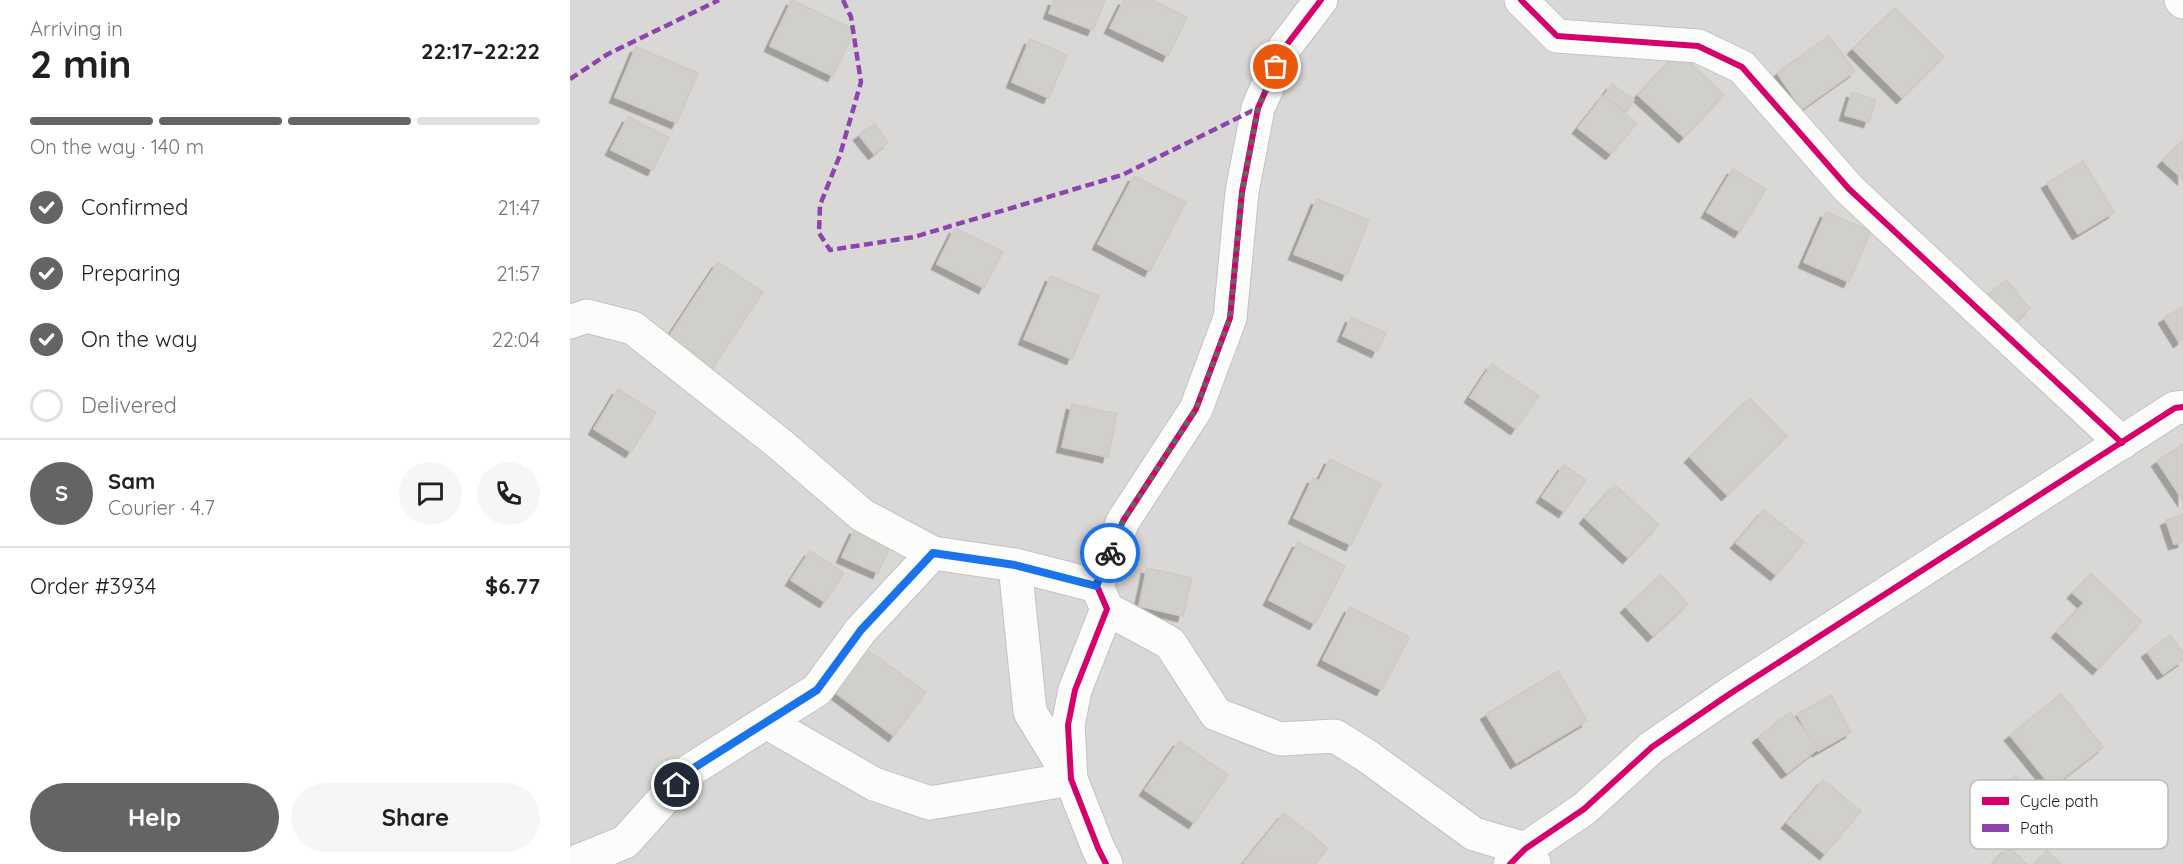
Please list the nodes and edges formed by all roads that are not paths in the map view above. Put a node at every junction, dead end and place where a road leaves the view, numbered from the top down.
1 (1320, 0) edge
2 (1521, 0) edge
3 (570, 322) edge
4 (2183, 407) edge
5 (2122, 442) junction
6 (933, 553) junction
7 (1015, 565) junction
8 (1102, 597) junction
9 (766, 722) junction
10 (1071, 779) junction
11 (1523, 859) edge
12 (571, 864) edge
13 (1106, 864) edge

1 - 8 street
2 - 5 street
3 - 6 street
4 - 5 street
5 - 11 street
6 - 7 street
6 - 9 street
7 - 8 street
7 - 10 street
8 - 10 street
8 - 11 street
9 - 10 street
9 - 12 street
10 - 13 street

